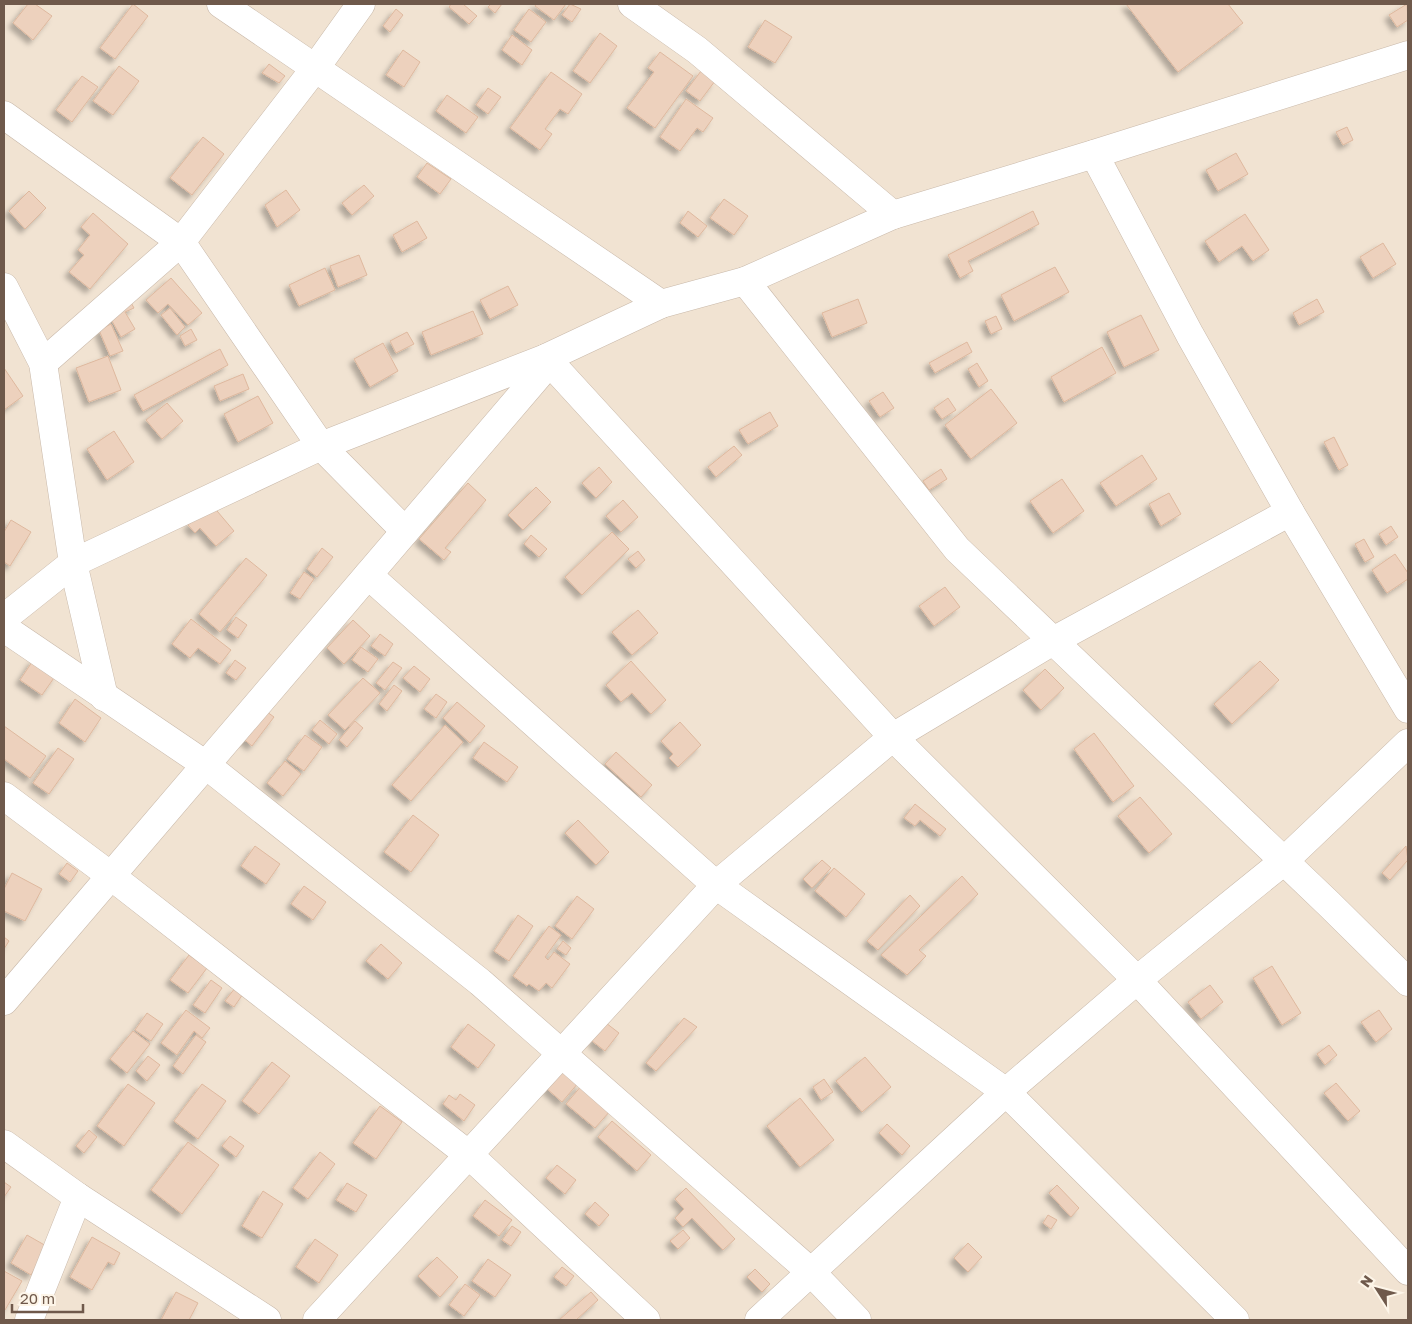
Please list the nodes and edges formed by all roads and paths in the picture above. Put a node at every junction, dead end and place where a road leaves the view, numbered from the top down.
1 (221, 4) edge
2 (361, 4) edge
3 (632, 4) edge
4 (1408, 55) edge
5 (316, 68) junction
6 (4, 115) edge
7 (1094, 154) junction
8 (893, 215) junction
9 (181, 242) junction
10 (745, 281) junction
11 (4, 287) edge
12 (661, 304) junction
13 (547, 361) junction
14 (43, 363) junction
15 (321, 446) junction
16 (1290, 512) junction
17 (406, 531) junction
18 (73, 563) junction
19 (368, 575) junction
20 (4, 618) edge
21 (4, 628) edge
22 (1053, 641) junction
23 (104, 697) junction
24 (1408, 709) edge
25 (893, 737) junction
26 (1408, 743) edge
27 (206, 765) junction
28 (4, 796) edge
29 (1284, 862) junction
30 (111, 876) junction
31 (716, 885) junction
32 (1137, 980) junction
33 (1408, 982) edge
34 (4, 1001) edge
35 (562, 1052) junction
36 (1006, 1092) junction
37 (4, 1144) edge
38 (469, 1155) junction
39 (78, 1197) junction
40 (1408, 1271) edge
41 (810, 1272) junction
42 (28, 1320) edge
43 (267, 1320) edge
44 (317, 1320) edge
45 (646, 1320) edge
46 (759, 1320) edge
47 (857, 1320) edge
48 (1235, 1320) edge

1 - 5 street
2 - 5 street
3 - 8 street
4 - 7 street
5 - 9 street
5 - 12 street
6 - 9 street
7 - 8 street
7 - 16 street
8 - 10 street
9 - 14 street
9 - 15 street
10 - 12 street
10 - 22 street
11 - 14 street
12 - 13 street
13 - 15 street
13 - 17 street
13 - 25 street
14 - 18 street
15 - 17 street
15 - 18 street
16 - 22 street
16 - 24 street
17 - 19 street
18 - 20 street
18 - 23 street
19 - 27 street
19 - 31 street
21 - 23 street
22 - 25 street
22 - 29 street
23 - 27 street
25 - 31 street
25 - 32 street
26 - 29 street
27 - 30 street
27 - 35 street
28 - 30 street
29 - 32 street
29 - 33 street
30 - 34 street
30 - 38 street
31 - 35 street
31 - 36 street
32 - 36 street
32 - 40 street
35 - 38 street
35 - 41 street
36 - 41 street
36 - 48 street
37 - 39 street
38 - 44 street
38 - 45 street
39 - 42 street
39 - 43 street
41 - 46 street
41 - 47 street

